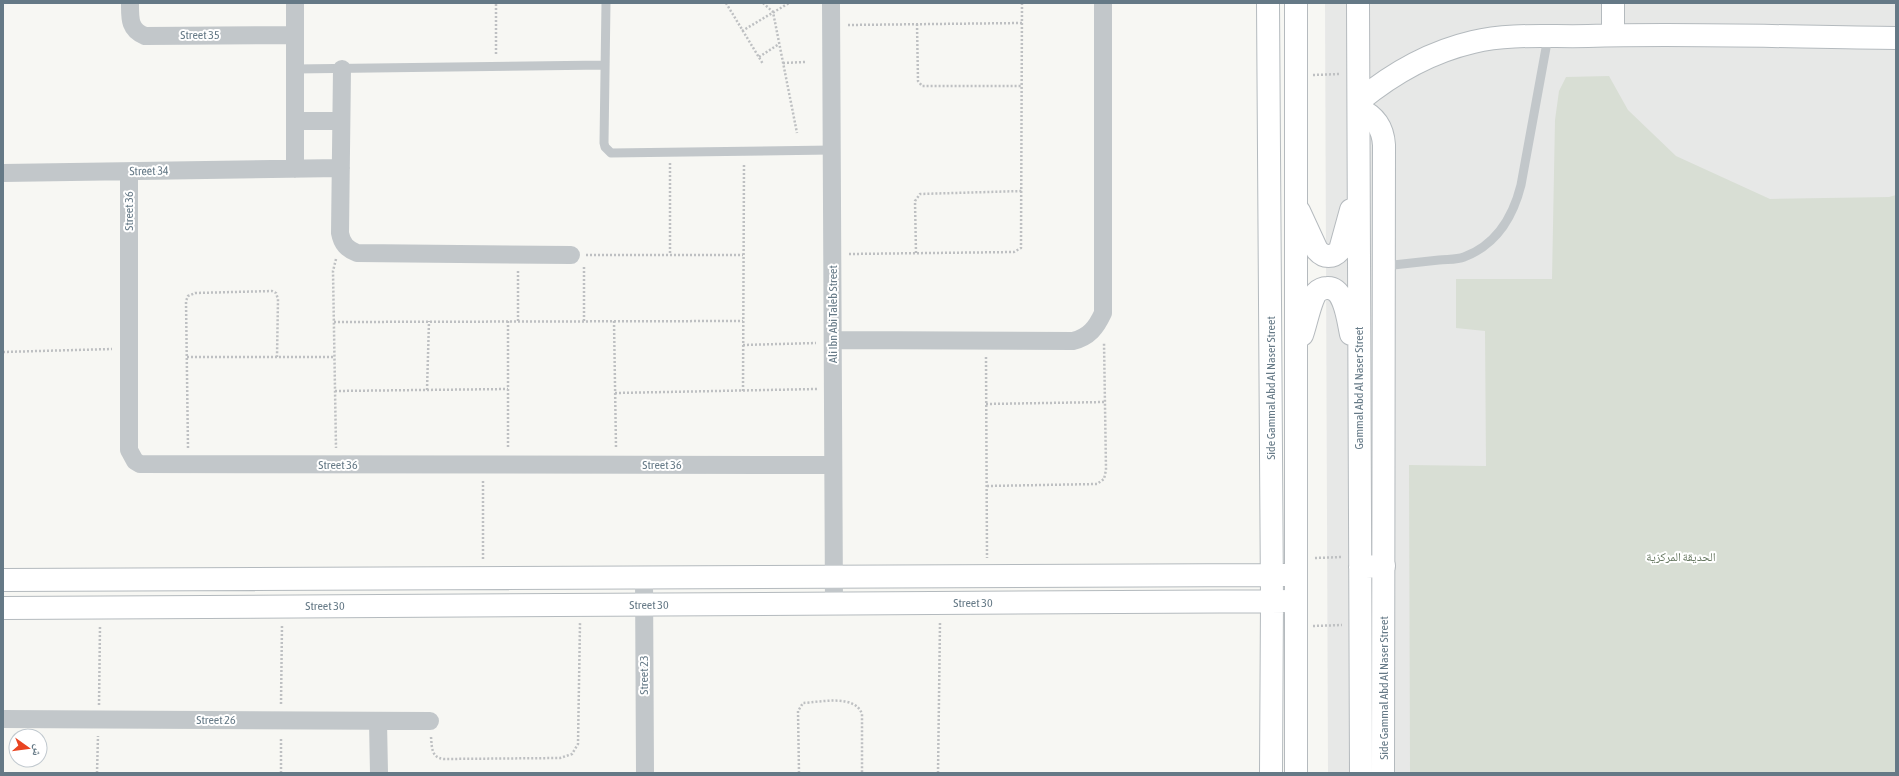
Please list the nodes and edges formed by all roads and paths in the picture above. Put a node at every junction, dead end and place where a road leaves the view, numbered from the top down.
1 (130, 3) edge
2 (295, 3) edge
3 (496, 3) edge
4 (606, 3) edge
5 (726, 3) edge
6 (763, 3) edge
7 (789, 3) edge
8 (831, 3) edge
9 (1022, 3) edge
10 (1103, 3) edge
11 (1268, 3) edge
12 (1296, 3) edge
13 (1358, 3) edge
14 (1613, 3) edge
15 (773, 12) junction
16 (1022, 23) junction
17 (917, 24) junction
18 (831, 25) junction
19 (742, 30) junction
20 (295, 35) junction
21 (1613, 35) junction
22 (1548, 37) junction
23 (1896, 38) edge
24 (779, 44) junction
25 (759, 57) junction
26 (805, 62) dead end
27 (783, 63) junction
28 (763, 64) dead end
29 (605, 65) junction
30 (496, 67) junction
31 (295, 69) junction
32 (342, 69) junction
33 (1359, 74) junction
34 (1296, 75) junction
35 (1022, 86) junction
36 (1359, 105) junction
37 (295, 121) junction
38 (342, 121) junction
39 (797, 133) dead end
40 (832, 150) junction
41 (744, 151) junction
42 (670, 152) junction
43 (341, 168) junction
44 (295, 169) junction
45 (129, 172) junction
46 (3, 174) edge
47 (1358, 179) junction
48 (1022, 191) junction
49 (1296, 204) junction
50 (346, 247) junction
51 (916, 253) junction
52 (832, 254) junction
53 (518, 255) junction
54 (571, 255) dead end
55 (670, 255) junction
56 (743, 255) junction
57 (1384, 266) junction
58 (1103, 313) junction
59 (429, 321) junction
60 (508, 321) junction
61 (518, 321) junction
62 (584, 321) junction
63 (614, 321) junction
64 (743, 321) junction
65 (334, 322) junction
66 (833, 341) junction
67 (986, 341) junction
68 (743, 344) junction
69 (129, 348) junction
70 (3, 352) edge
71 (1296, 356) junction
72 (187, 357) junction
73 (277, 357) junction
74 (334, 357) junction
75 (1359, 365) junction
76 (508, 389) junction
77 (833, 389) junction
78 (427, 390) junction
79 (335, 391) junction
80 (743, 391) junction
81 (615, 393) junction
82 (1105, 402) junction
83 (986, 404) junction
84 (188, 465) junction
85 (336, 465) junction
86 (482, 465) junction
87 (508, 465) junction
88 (616, 465) junction
89 (833, 465) junction
90 (987, 486) junction
91 (1360, 562) junction
92 (1384, 566) junction
93 (1296, 567) junction
94 (1272, 575) junction
95 (833, 576) junction
96 (988, 576) junction
97 (644, 577) junction
98 (484, 578) junction
99 (3, 580) edge
100 (1296, 601) junction
101 (1272, 602) junction
102 (941, 603) junction
103 (834, 604) junction
104 (580, 605) junction
105 (644, 605) junction
106 (282, 606) junction
107 (100, 607) junction
108 (3, 608) edge
109 (1360, 624) junction
110 (1296, 627) junction
111 (3, 720) edge
112 (98, 720) junction
113 (281, 720) junction
114 (378, 721) junction
115 (430, 721) joint
116 (98, 773) edge
117 (281, 773) edge
118 (379, 773) edge
119 (645, 773) edge
120 (799, 773) edge
121 (862, 773) edge
122 (938, 773) edge
123 (1271, 773) edge
124 (1296, 773) edge
125 (1361, 773) edge
126 (1383, 773) edge

1 - 20 street, Street 35
2 - 20 street
3 - 30 path
4 - 29 lane
5 - 19 path
6 - 15 path
7 - 15 path
8 - 18 street, Ali Ibn Abi Taleb Street
9 - 16 path
10 - 58 street
11 - 94 main road, Side Gammal Abd Al Naser Street
12 - 34 main road
13 - 33 main road, Gammal Abd Al Naser Street
14 - 21 main road
15 - 19 path
15 - 24 path
16 - 17 path
16 - 35 path
17 - 18 path
17 - 35 path
18 - 40 street, Ali Ibn Abi Taleb Street
19 - 25 path
20 - 31 street
21 - 22 main road
21 - 23 main road
22 - 36 main road
22 - 57 lane
24 - 25 path
24 - 27 path
25 - 28 path
26 - 27 path
27 - 39 path
29 - 30 lane
29 - 42 lane
30 - 32 lane
31 - 32 lane
31 - 37 street
32 - 38 street
33 - 34 path
33 - 36 main road, Gammal Abd Al Naser Street
34 - 49 main road
35 - 48 path
36 - 47 main road, Gammal Abd Al Naser Street
36 - 57 main road, Side Gammal Abd Al Naser Street
37 - 38 street
37 - 44 street
38 - 43 street
40 - 41 lane
40 - 52 street, Ali Ibn Abi Taleb Street
41 - 42 lane
41 - 56 path
42 - 55 path
43 - 44 street, Street 34
43 - 50 street
44 - 45 street, Street 34
45 - 46 street, Street 34
45 - 69 street, Street 36
47 - 49 main road
47 - 75 main road, Gammal Abd Al Naser Street
48 - 51 path
48 - 51 path
49 - 71 main road
50 - 53 street
50 - 65 path
51 - 52 path
52 - 66 street, Ali Ibn Abi Taleb Street
53 - 54 street
53 - 61 path
55 - 56 path
55 - 62 path
56 - 64 path
57 - 92 main road, Side Gammal Abd Al Naser Street
58 - 67 street
58 - 82 path
59 - 60 path
59 - 65 path
59 - 78 path
60 - 61 path
60 - 76 path
61 - 62 path
62 - 63 path
63 - 64 path
63 - 81 path
64 - 68 path
65 - 74 path
66 - 67 street
66 - 68 path
66 - 77 street, Ali Ibn Abi Taleb Street
67 - 83 path
68 - 80 path
69 - 70 path
69 - 84 street, Street 36
71 - 75 main road
71 - 93 main road
72 - 73 path
72 - 73 path
72 - 84 path
73 - 74 path
74 - 79 path
75 - 91 main road, Gammal Abd Al Naser Street
76 - 78 path
76 - 87 path
77 - 80 path
77 - 89 street, Ali Ibn Abi Taleb Street
78 - 79 path
79 - 85 path
80 - 81 path
81 - 88 path
82 - 83 path
82 - 90 path
83 - 90 path
84 - 85 street, Street 36
85 - 86 street, Street 36
86 - 87 street, Street 36
86 - 98 path
87 - 88 street, Street 36
88 - 89 street, Street 36
89 - 95 street, Ali Ibn Abi Taleb Street
90 - 96 path
91 - 92 main road
91 - 93 path
91 - 109 main road, Gammal Abd Al Naser Street
92 - 126 main road, Side Gammal Abd Al Naser Street
93 - 94 main road
93 - 100 main road
94 - 96 main road
94 - 101 main road, Side Gammal Abd Al Naser Street
95 - 96 main road
95 - 97 main road
95 - 103 street, Ali Ibn Abi Taleb Street
97 - 98 main road
97 - 105 street, Street 23
98 - 99 main road
100 - 101 main road, Street 30
100 - 110 main road
101 - 102 main road, Street 30
101 - 123 main road, Side Gammal Abd Al Naser Street
102 - 103 main road, Street 30
102 - 122 path
103 - 105 main road, Street 30
104 - 105 main road, Street 30
104 - 106 main road, Street 30
104 - 115 path
105 - 119 street, Street 23
106 - 107 main road, Street 30
106 - 113 path
107 - 108 main road, Street 30
107 - 112 path
109 - 110 path
109 - 125 main road, Gammal Abd Al Naser Street
110 - 124 main road
111 - 112 street, Street 26
112 - 113 street, Street 26
112 - 116 path
113 - 114 street, Street 26
113 - 117 path
114 - 115 street, Street 26
114 - 118 street
120 - 121 path

